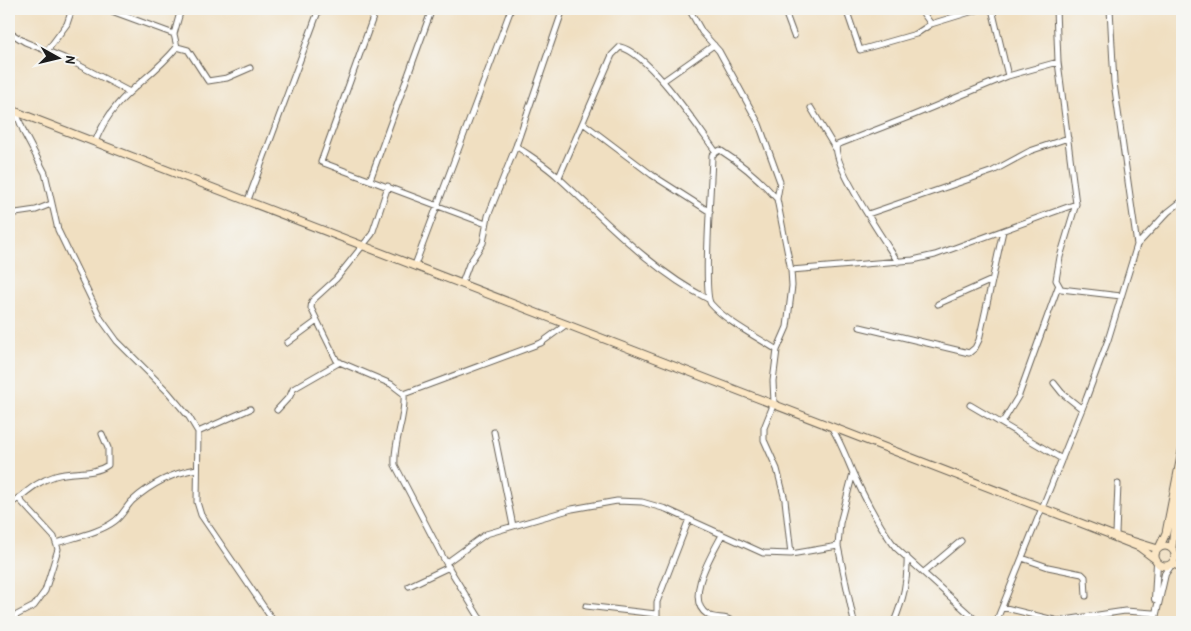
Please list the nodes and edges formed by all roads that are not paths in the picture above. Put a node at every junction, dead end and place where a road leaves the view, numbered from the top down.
1 (72, 9) edge
2 (106, 9) edge
3 (181, 9) edge
4 (318, 9) edge
5 (376, 9) edge
6 (432, 9) edge
7 (511, 9) edge
8 (563, 9) edge
9 (689, 9) edge
10 (784, 9) edge
11 (846, 9) edge
12 (920, 9) edge
13 (980, 9) edge
14 (992, 9) edge
15 (1056, 9) edge
16 (1110, 9) edge
17 (931, 24) junction
18 (9, 32) edge
19 (174, 34) junction
20 (794, 36) dead end
21 (714, 45) junction
22 (176, 47) junction
23 (46, 51) junction
24 (1058, 62) junction
25 (250, 68) dead end
26 (1008, 76) junction
27 (663, 81) junction
28 (128, 91) junction
29 (811, 108) dead end
30 (12, 110) edge
31 (582, 123) junction
32 (1068, 138) junction
33 (95, 142) junction
34 (516, 146) junction
35 (835, 148) junction
36 (716, 152) junction
37 (559, 177) junction
38 (370, 180) junction
39 (388, 186) junction
40 (777, 199) junction
41 (248, 200) junction
42 (1182, 201) edge
43 (51, 204) junction
44 (1076, 204) junction
45 (438, 206) junction
46 (710, 212) junction
47 (9, 214) edge
48 (868, 214) junction
49 (486, 224) junction
50 (1003, 231) junction
51 (1137, 245) junction
52 (364, 246) junction
53 (898, 262) junction
54 (415, 265) junction
55 (790, 270) junction
56 (992, 280) junction
57 (462, 283) junction
58 (1058, 287) junction
59 (1121, 296) junction
60 (708, 299) junction
61 (938, 304) dead end
62 (317, 321) junction
63 (567, 324) junction
64 (860, 327) dead end
65 (287, 342) dead end
66 (777, 350) junction
67 (340, 362) junction
68 (1054, 383) dead end
69 (404, 394) junction
70 (774, 403) junction
71 (970, 405) dead end
72 (1082, 408) junction
73 (250, 409) dead end
74 (277, 410) dead end
75 (1002, 423) junction
76 (830, 425) junction
77 (198, 432) junction
78 (494, 432) dead end
79 (102, 434) dead end
80 (1182, 451) edge
81 (1062, 459) junction
82 (197, 469) junction
83 (853, 472) junction
84 (1177, 482) junction
85 (1118, 484) dead end
86 (18, 498) junction
87 (9, 505) edge
88 (1042, 507) junction
89 (689, 519) junction
90 (513, 526) junction
91 (1112, 534) junction
92 (722, 535) junction
93 (962, 540) dead end
94 (57, 543) junction
95 (838, 546) junction
96 (1159, 548) junction
97 (1173, 551) junction
98 (791, 554) junction
99 (907, 557) junction
100 (1022, 558) junction
101 (1182, 558) edge
102 (1156, 561) junction
103 (1172, 564) junction
104 (447, 565) junction
105 (1182, 567) edge
106 (924, 572) junction
107 (409, 586) dead end
108 (1086, 596) dead end
109 (586, 606) dead end
110 (1002, 607) junction
111 (1153, 613) junction
112 (656, 614) junction
113 (9, 619) edge
114 (481, 620) edge
115 (274, 622) edge
116 (474, 622) edge
117 (657, 622) edge
118 (734, 622) edge
119 (854, 622) edge
120 (894, 622) edge
121 (978, 622) edge
122 (996, 622) edge
123 (1153, 622) edge

1 - 23 street
2 - 19 street
3 - 19 street
4 - 41 street
5 - 38 street
6 - 38 street
7 - 45 street
8 - 34 street
9 - 21 street
10 - 20 street
11 - 17 street
12 - 17 street
13 - 17 street
14 - 26 street
15 - 24 street
16 - 51 street
18 - 23 street
19 - 22 street
21 - 27 street
21 - 40 street
22 - 25 street
22 - 28 street
23 - 28 street
24 - 26 street
24 - 32 street
26 - 35 street
27 - 31 street
27 - 36 street
28 - 33 street
29 - 35 street
30 - 33 main road
30 - 43 street
31 - 37 street
31 - 46 street
32 - 44 street
32 - 48 street
33 - 41 main road
34 - 37 street
34 - 49 street
35 - 48 street
36 - 40 street
36 - 46 street
37 - 60 street
38 - 39 street
39 - 45 street
39 - 52 street
40 - 55 street
41 - 52 main road
42 - 51 street
43 - 47 street
43 - 77 street
44 - 50 street
44 - 58 street
45 - 49 street
45 - 54 street
46 - 60 street
48 - 53 street
49 - 57 street
50 - 53 street
50 - 56 street
51 - 59 street
52 - 54 main road
52 - 62 street
53 - 55 street
54 - 57 main road
55 - 66 street
56 - 61 street
56 - 64 street
57 - 63 main road
58 - 59 street
58 - 75 street
59 - 72 street
60 - 66 street
62 - 65 street
62 - 67 street
63 - 69 street
63 - 70 main road
66 - 70 street
67 - 69 street
67 - 74 street
68 - 72 street
69 - 104 street
70 - 76 main road
70 - 98 street
71 - 75 street
72 - 81 street
73 - 77 street
75 - 81 street
76 - 83 street
76 - 88 main road
77 - 82 street
78 - 90 street
79 - 86 street
80 - 84 main road
81 - 88 street
82 - 94 street
82 - 115 street
83 - 95 street
83 - 99 street
84 - 96 main road
84 - 97 main road
85 - 91 street
86 - 87 street
86 - 94 street
88 - 91 main road
88 - 100 street
89 - 90 street
89 - 92 street
89 - 112 street
90 - 104 street
91 - 96 main road
91 - 102 main road
92 - 98 street
92 - 118 street
93 - 106 street
94 - 113 street
95 - 98 street
95 - 119 street
96 - 97 main road
96 - 102 main road
97 - 101 main road
97 - 103 main road
99 - 106 street
99 - 120 street
100 - 108 street
100 - 110 street
102 - 103 main road
102 - 111 street
103 - 105 main road
103 - 123 street
104 - 107 street
104 - 114 street
106 - 121 street
109 - 112 street
110 - 111 street
110 - 122 street
111 - 123 street
112 - 117 street
114 - 116 street

